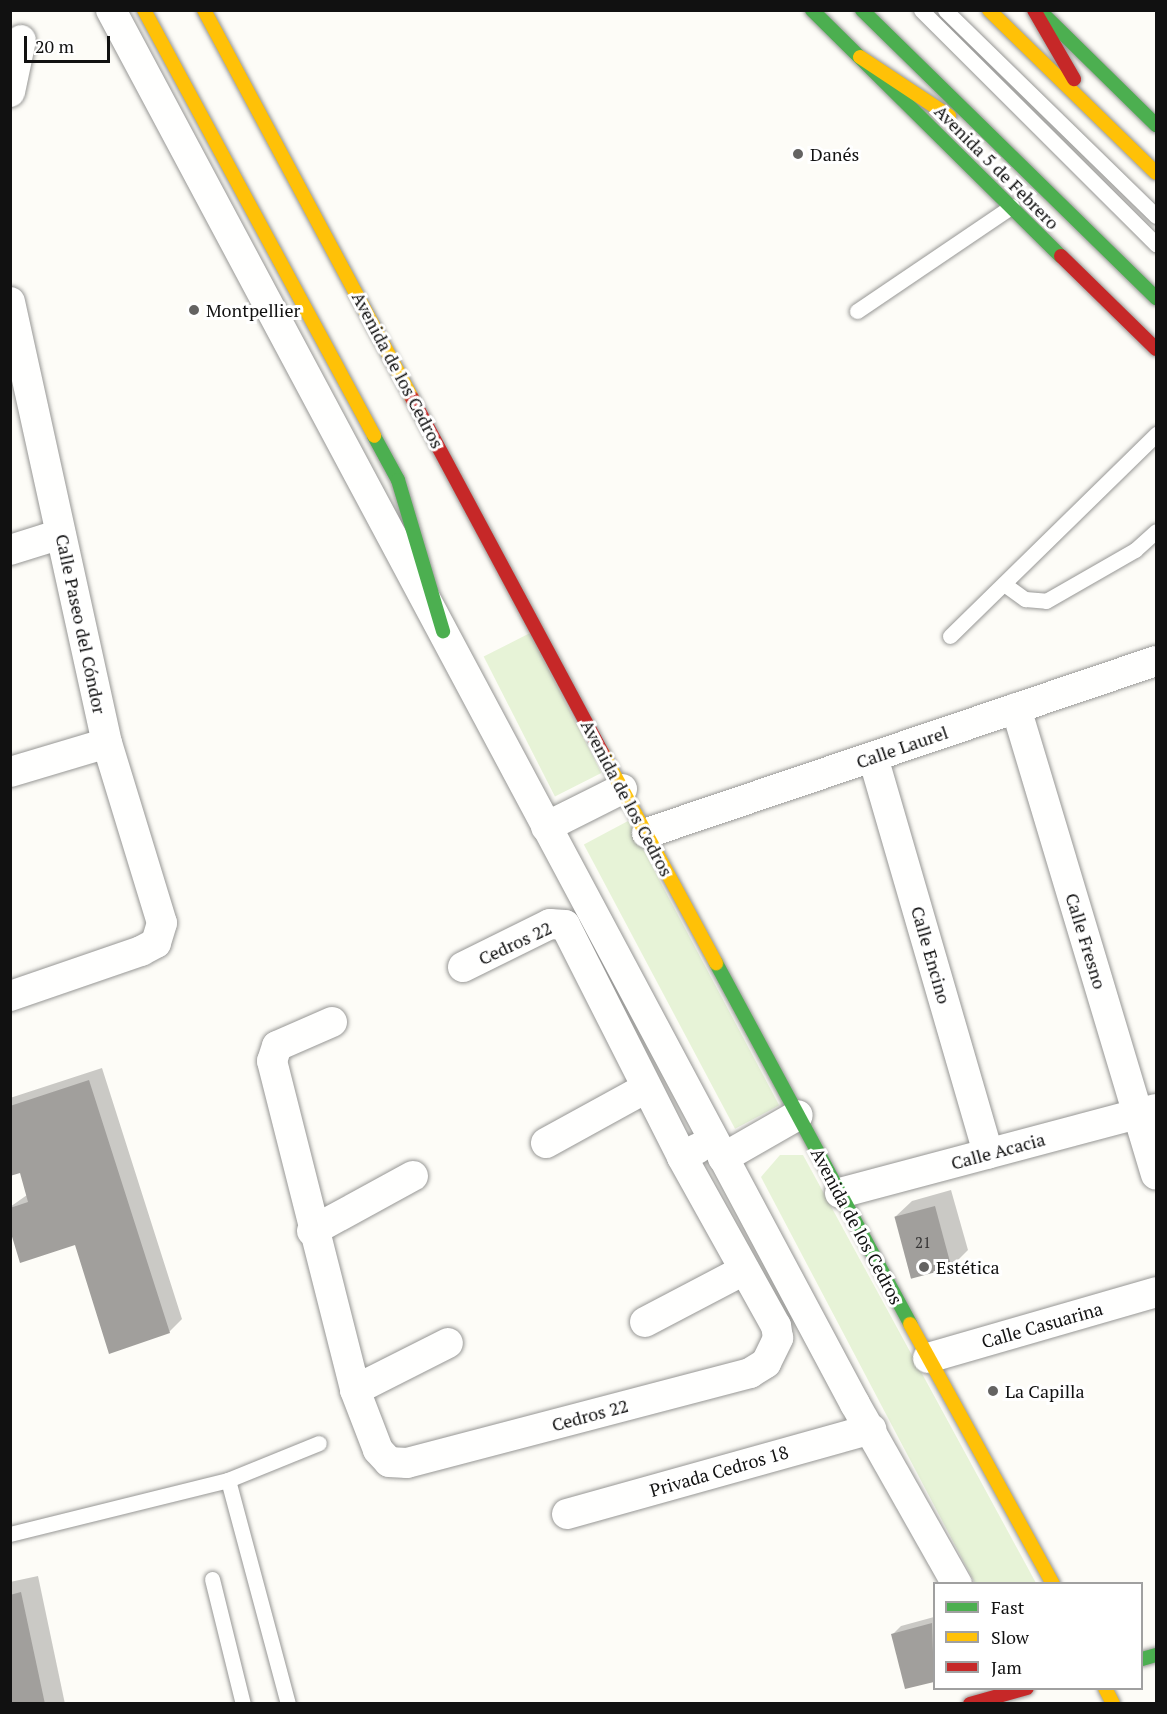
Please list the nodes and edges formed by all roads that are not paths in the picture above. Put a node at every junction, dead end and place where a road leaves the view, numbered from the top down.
1 (111, 10) edge
2 (144, 10) edge
3 (204, 10) edge
4 (812, 10) edge
5 (862, 10) edge
6 (921, 10) edge
7 (945, 10) edge
8 (989, 10) edge
9 (1037, 10) edge
10 (21, 40) dead end
11 (860, 57) junction
12 (10, 92) edge
13 (1096, 117) junction
14 (1156, 125) edge
15 (1013, 158) junction
16 (1156, 173) edge
17 (1012, 206) junction
18 (1156, 216) edge
19 (1156, 244) edge
20 (1156, 298) edge
21 (10, 302) edge
22 (857, 311) dead end
23 (14, 335) edge
24 (1156, 349) edge
25 (1153, 444) edge
26 (1156, 531) edge
27 (61, 534) junction
28 (10, 550) edge
29 (1004, 584) junction
30 (442, 631) junction
31 (950, 636) dead end
32 (1156, 661) edge
33 (1016, 708) junction
34 (107, 743) junction
35 (873, 757) junction
36 (10, 772) edge
37 (622, 789) junction
38 (546, 827) junction
39 (647, 833) junction
40 (463, 967) dead end
41 (10, 996) edge
42 (332, 1022) dead end
43 (646, 1088) junction
44 (1148, 1111) edge
45 (798, 1116) junction
46 (546, 1143) dead end
47 (719, 1149) junction
48 (988, 1154) junction
49 (682, 1156) junction
50 (1156, 1174) edge
51 (413, 1176) dead end
52 (840, 1193) junction
53 (312, 1231) junction
54 (744, 1270) junction
55 (1156, 1292) edge
56 (645, 1322) dead end
57 (448, 1343) dead end
58 (928, 1358) junction
59 (355, 1390) junction
60 (871, 1429) junction
61 (319, 1443) dead end
62 (228, 1480) junction
63 (567, 1514) dead end
64 (10, 1534) edge
65 (212, 1579) dead end
66 (956, 1582) edge
67 (1052, 1582) edge
68 (1106, 1690) edge
69 (1023, 1693) edge
70 (243, 1704) edge
71 (288, 1704) edge
72 (970, 1704) edge
73 (1113, 1704) edge

1 - 30 street
2 - 30 main road
3 - 37 main road, Avenida de los Cedros
4 - 11 main road, Avenida 5 de Febrero
5 - 15 main road, Avenida 5 de Febrero
6 - 19 lane
7 - 18 lane
8 - 13 main road
9 - 13 main road
9 - 14 main road
10 - 12 street
11 - 15 main road
11 - 17 main road, Avenida 5 de Febrero
13 - 16 main road
15 - 20 main road, Avenida 5 de Febrero
17 - 22 lane
17 - 24 main road, Avenida 5 de Febrero
21 - 23 street, Calle Paseo del Cóndor
23 - 27 street, Calle Paseo del Cóndor
25 - 29 lane
26 - 29 lane
27 - 28 street
27 - 34 street, Calle Paseo del Cóndor
29 - 31 lane
30 - 38 street
32 - 33 street, Calle Laurel
33 - 35 street, Calle Laurel
33 - 44 street, Calle Fresno
34 - 36 street
34 - 41 street, Calle Paseo del Cóndor
35 - 39 street, Calle Laurel
35 - 48 street, Calle Encino
37 - 38 street
37 - 39 main road, Avenida de los Cedros
38 - 47 street
39 - 45 main road, Avenida de los Cedros
40 - 43 street, Cedros 22
42 - 53 street, Cedros 22
43 - 46 street
43 - 49 street, Cedros 22
44 - 48 street, Calle Acacia
44 - 50 street, Calle Fresno
45 - 47 street
45 - 52 main road, Avenida de los Cedros
47 - 49 street
47 - 60 street
48 - 52 street, Calle Acacia
49 - 54 street, Cedros 22
51 - 53 street
52 - 58 main road, Avenida de los Cedros
53 - 59 street, Cedros 22
54 - 56 street
54 - 59 street, Cedros 22
55 - 58 street, Calle Casuarina
57 - 59 street
58 - 67 main road, Avenida de los Cedros
60 - 63 street, Privada Cedros 18
60 - 66 street
61 - 62 lane
62 - 64 lane
62 - 71 lane
65 - 70 lane
68 - 73 main road
69 - 72 main road

